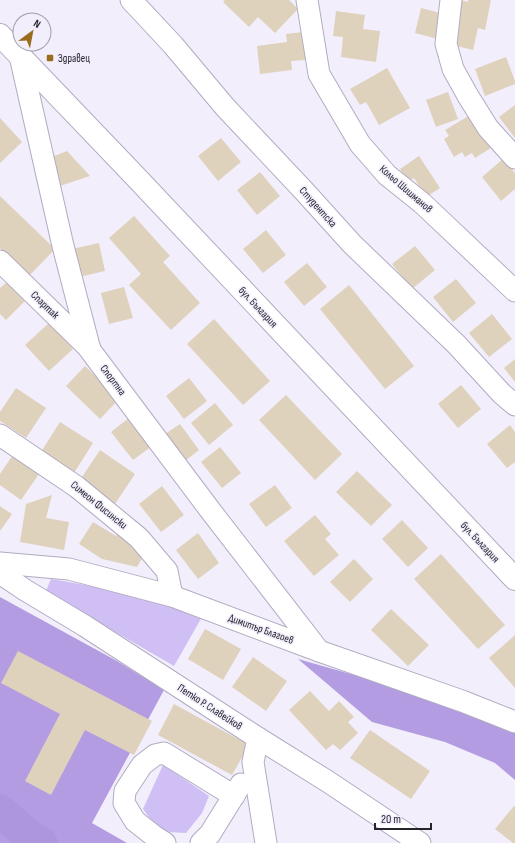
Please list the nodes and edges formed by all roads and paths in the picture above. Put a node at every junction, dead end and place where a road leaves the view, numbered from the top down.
1 (131, 0) edge
2 (307, 0) edge
3 (451, 0) edge
4 (0, 35) edge
5 (20, 56) junction
6 (515, 158) edge
7 (0, 261) edge
8 (515, 290) edge
9 (90, 350) junction
10 (515, 405) edge
11 (0, 435) edge
12 (0, 563) edge
13 (0, 573) edge
14 (515, 579) edge
15 (172, 596) junction
16 (319, 651) junction
17 (515, 722) edge
18 (258, 738) junction
19 (253, 762) junction
20 (234, 796) junction
21 (165, 843) edge
22 (201, 843) edge
23 (266, 843) edge
24 (420, 843) edge

1 - 10 street, Студентска
2 - 8 street, Кольо Шишманов
3 - 6 street
4 - 5 street, бул. България
5 - 9 street, Спортна
5 - 14 street, бул. България
7 - 9 street, Спартак
9 - 16 street, Спортна
11 - 15 street, Симеон Фисински
12 - 15 street, Димитър Благоев
13 - 18 street, Петко Р. Славейков
15 - 16 street, Димитър Благоев
16 - 17 street, Димитър Благоев
18 - 19 street
18 - 24 street, Петко Р. Славейков
19 - 20 street
19 - 23 street
20 - 21 street
20 - 22 street

